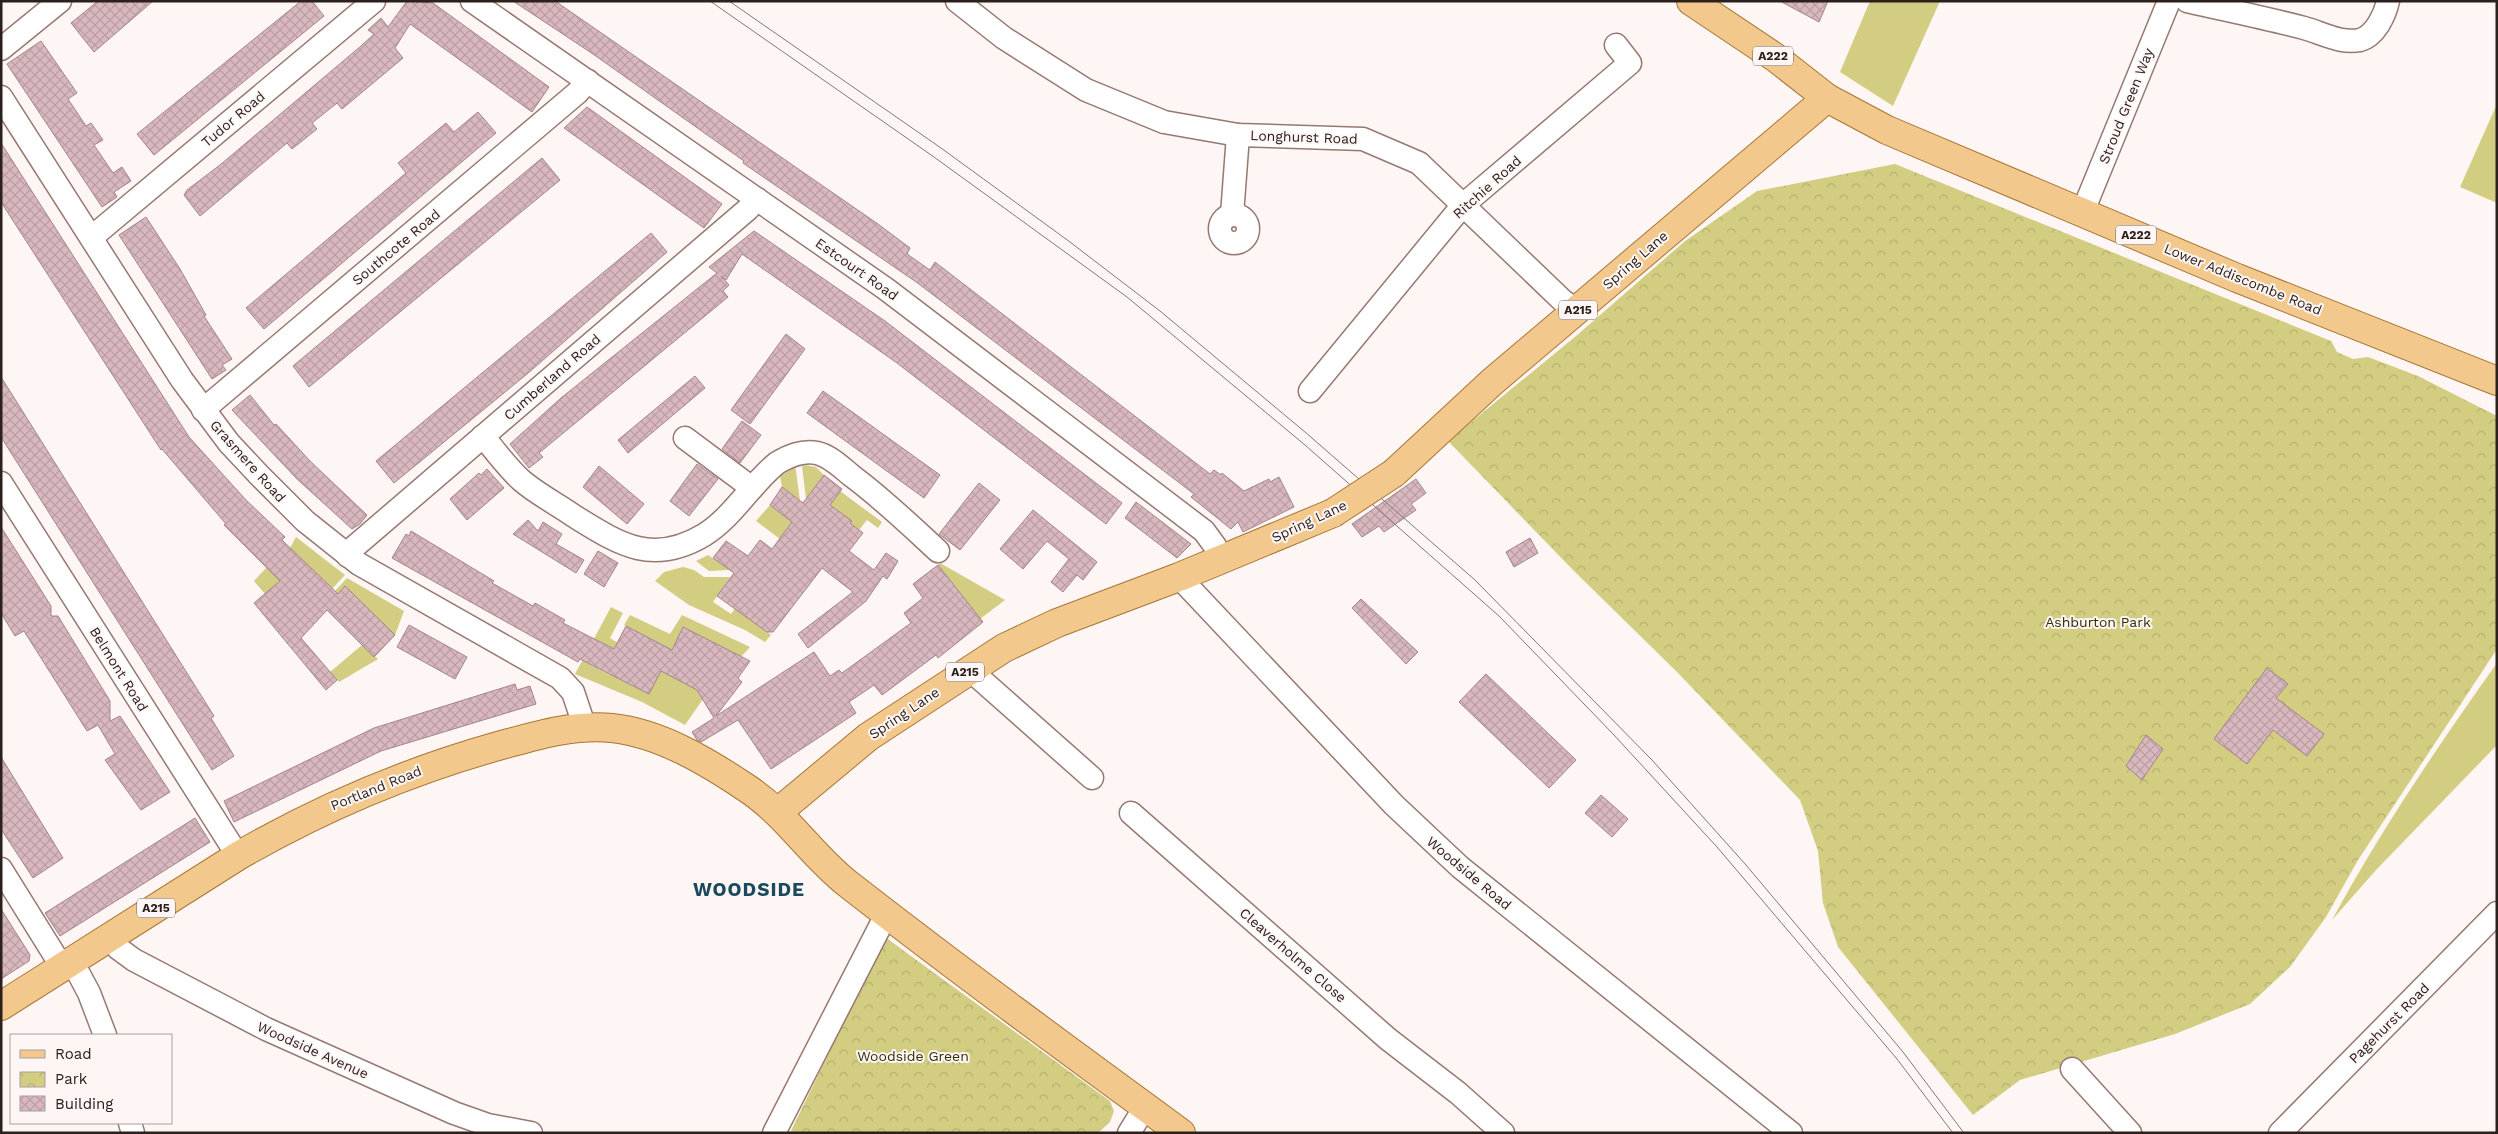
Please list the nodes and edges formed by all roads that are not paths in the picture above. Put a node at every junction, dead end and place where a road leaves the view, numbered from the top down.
1 (60, 1) edge
2 (374, 1) edge
3 (472, 1) edge
4 (957, 1) edge
5 (1691, 1) edge
6 (2169, 1) edge
7 (2187, 1) edge
8 (2388, 1) edge
9 (1616, 45) dead end
10 (1, 49) edge
11 (588, 81) junction
12 (1, 97) edge
13 (1827, 98) junction
14 (1238, 135) junction
15 (757, 198) junction
16 (1463, 205) junction
17 (2083, 212) junction
18 (1232, 215) dead end
19 (92, 237) junction
20 (1577, 310) junction
21 (2497, 382) edge
22 (1310, 391) dead end
23 (203, 410) junction
24 (483, 436) junction
25 (685, 438) dead end
26 (1, 483) edge
27 (752, 488) junction
28 (938, 551) dead end
29 (348, 556) junction
30 (1221, 560) junction
31 (1179, 577) junction
32 (969, 669) junction
33 (585, 728) junction
34 (1092, 778) dead end
35 (778, 812) junction
36 (1131, 813) dead end
37 (238, 856) junction
38 (1, 869) edge
39 (886, 913) junction
40 (2497, 913) edge
41 (109, 938) junction
42 (67, 964) junction
43 (1, 1006) edge
44 (105, 1034) edge
45 (2072, 1069) dead end
46 (1145, 1107) junction
47 (531, 1133) edge
48 (774, 1133) edge
49 (1130, 1133) edge
50 (1181, 1133) edge
51 (1503, 1133) edge
52 (1791, 1133) edge
53 (2130, 1133) edge
54 (2280, 1133) edge

1 - 10 street
2 - 19 street, Tudor Road
3 - 11 street, Estcourt Road
4 - 14 street, Longhurst Road
5 - 13 main road, A222
6 - 17 street, Stroud Green Way
7 - 8 street
9 - 16 street, Ritchie Road
11 - 15 street, Estcourt Road
11 - 23 street, Southcote Road
12 - 19 street, Grasmere Road
13 - 17 main road, Lower Addiscombe Road / A222
13 - 20 main road, Spring Lane / A215
14 - 16 street, Longhurst Road
14 - 18 street, Longhurst Road
15 - 24 street, Cumberland Road
15 - 30 street, Estcourt Road
16 - 20 street, Longhurst Road
16 - 22 street, Ritchie Road
17 - 21 main road, Lower Addiscombe Road / A222
19 - 23 street, Grasmere Road
20 - 30 main road, Spring Lane / A215, bridge
23 - 29 street, Grasmere Road
24 - 27 street
24 - 29 street, Cumberland Road
25 - 27 street
26 - 37 street, Belmont Road
27 - 28 street
29 - 33 street, Grasmere Road
30 - 31 main road, Spring Lane / A215
31 - 32 main road, Spring Lane / A215
31 - 52 street, Woodside Road
32 - 34 street
32 - 35 main road, Spring Lane / A215
33 - 35 main road, Portland Road / A215
33 - 37 main road, Portland Road / A215
35 - 39 main road
36 - 51 street, Cleaverholme Close
37 - 41 main road, Portland Road / A215
38 - 42 street
39 - 46 main road
39 - 48 street
40 - 54 street, Pagehurst Road
41 - 42 main road, Portland Road / A215
41 - 47 street, Woodside Avenue
42 - 43 main road, Portland Road / A215
42 - 44 street
45 - 53 street
46 - 49 street
46 - 50 main road

